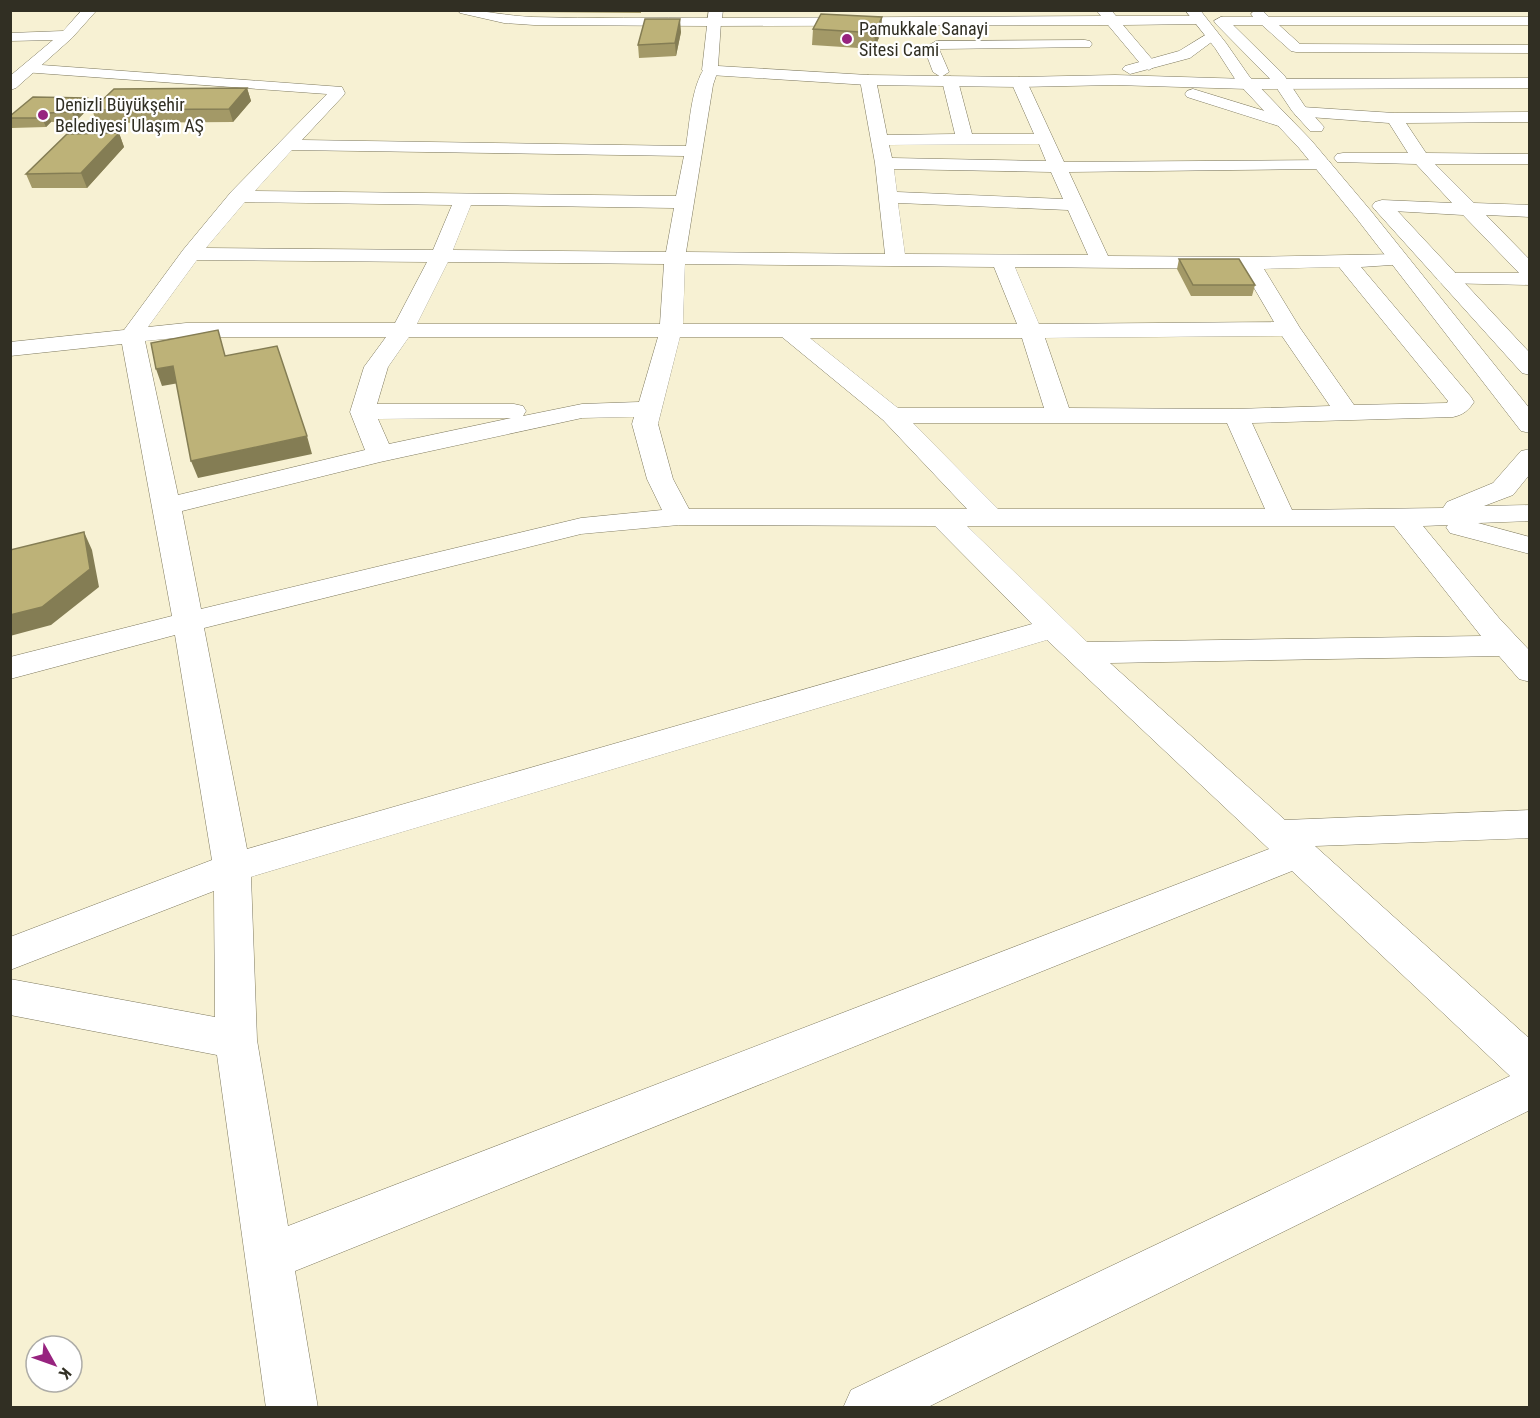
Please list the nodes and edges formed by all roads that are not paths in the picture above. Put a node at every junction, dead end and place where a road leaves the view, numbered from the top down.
1 (90, 10) edge
2 (1368, 10) edge
3 (1481, 10) edge
4 (466, 11) edge
5 (715, 16) edge
6 (819, 16) edge
7 (930, 16) edge
8 (1020, 16) edge
9 (1107, 16) edge
10 (1206, 16) edge
11 (1260, 16) edge
12 (1380, 20) junction
13 (1402, 20) junction
14 (1003, 21) junction
15 (1493, 21) junction
16 (1530, 21) edge
17 (67, 35) junction
18 (1212, 35) junction
19 (10, 37) edge
20 (1131, 43) junction
21 (1013, 44) junction
22 (1433, 49) junction
23 (1530, 49) edge
24 (1149, 64) junction
25 (1449, 64) dead end
26 (710, 70) junction
27 (1118, 72) junction
28 (1530, 72) edge
29 (802, 75) junction
30 (946, 76) junction
31 (19, 77) edge
32 (1243, 77) junction
33 (1277, 77) junction
34 (868, 80) junction
35 (1142, 81) junction
36 (1019, 82) junction
37 (1530, 83) edge
38 (1294, 117) junction
39 (1530, 117) edge
40 (1394, 118) junction
41 (1045, 139) junction
42 (880, 140) junction
43 (965, 140) junction
44 (287, 145) junction
45 (693, 151) junction
46 (1420, 157) junction
47 (1343, 158) junction
48 (1530, 159) edge
49 (885, 163) junction
50 (1322, 164) junction
51 (1058, 167) junction
52 (1356, 174) dead end
53 (1369, 190) dead end
54 (238, 196) junction
55 (889, 197) junction
56 (464, 199) junction
57 (685, 202) junction
58 (1074, 206) junction
59 (1382, 206) junction
60 (1469, 209) junction
61 (1530, 211) edge
62 (190, 254) junction
63 (440, 257) junction
64 (675, 259) junction
65 (896, 260) junction
66 (1400, 260) junction
67 (1002, 261) junction
68 (1345, 261) junction
69 (1101, 262) junction
70 (1250, 263) junction
71 (1530, 272) edge
72 (1448, 279) junction
73 (1530, 279) edge
74 (403, 330) junction
75 (671, 330) junction
76 (787, 330) junction
77 (1288, 330) junction
78 (1031, 331) junction
79 (132, 335) junction
80 (10, 349) edge
81 (1530, 369) edge
82 (650, 409) junction
83 (582, 411) junction
84 (362, 412) junction
85 (1347, 413) junction
86 (892, 415) junction
87 (1059, 416) junction
88 (1236, 416) junction
89 (1530, 426) edge
90 (380, 454) junction
91 (1530, 457) edge
92 (167, 506) junction
93 (1530, 513) edge
94 (989, 516) junction
95 (679, 517) junction
96 (1281, 517) junction
97 (943, 518) junction
98 (1411, 518) junction
99 (1530, 546) edge
100 (188, 622) junction
101 (1055, 627) junction
102 (1508, 646) junction
103 (1080, 653) junction
104 (10, 668) edge
105 (1530, 671) edge
106 (1530, 824) edge
107 (1288, 843) junction
108 (231, 868) junction
109 (10, 954) edge
110 (10, 996) edge
111 (236, 1040) junction
112 (1522, 1051) edge
113 (1530, 1088) edge
114 (269, 1257) junction
115 (292, 1407) edge
116 (869, 1407) edge

1 - 17 street
2 - 12 street
3 - 15 street
4 - 5 street
5 - 6 street
5 - 26 street
6 - 7 street
7 - 14 street
8 - 9 street
8 - 14 street
9 - 10 street
9 - 20 street
10 - 11 street
10 - 18 street
10 - 33 street
11 - 12 street
11 - 22 street
12 - 13 street
13 - 15 street
13 - 22 street
14 - 21 street
15 - 16 street
17 - 19 street
17 - 31 street
18 - 24 street
18 - 32 street
20 - 21 street
20 - 24 street
21 - 30 street
22 - 23 street
22 - 25 street
24 - 27 street
26 - 29 street
26 - 45 street
27 - 30 street
27 - 32 street
28 - 33 street
29 - 30 street
29 - 34 street
30 - 34 street
30 - 36 street
30 - 43 street
31 - 44 street
32 - 33 street
32 - 35 street
32 - 38 street
33 - 37 street
33 - 38 street
34 - 42 street
35 - 36 street
35 - 38 street
36 - 41 street
38 - 40 street
38 - 47 street
38 - 50 street
39 - 40 street
40 - 46 street
41 - 43 street
41 - 51 street
42 - 43 street
42 - 49 street
44 - 45 street
44 - 54 street
45 - 57 street
46 - 47 street
46 - 48 street
46 - 60 street
47 - 52 street
49 - 51 street
49 - 55 street
50 - 51 street
50 - 66 street
51 - 58 street
53 - 59 street
54 - 56 street
54 - 62 street
55 - 58 street
55 - 65 street
56 - 57 street
56 - 63 street
57 - 64 street
58 - 69 street
59 - 60 street
59 - 72 street
60 - 61 street
60 - 71 street
62 - 63 street
62 - 79 street
63 - 64 street
63 - 74 street
64 - 65 street
64 - 75 street
65 - 67 street
66 - 68 street
66 - 89 street
67 - 69 street
67 - 78 street
68 - 70 street
68 - 85 street
69 - 70 street
70 - 77 street
72 - 73 street
72 - 81 street
74 - 75 street
74 - 79 street
74 - 84 street
75 - 76 street
75 - 82 street
76 - 78 street
76 - 86 street
77 - 78 street
77 - 85 street
78 - 87 street
79 - 80 street
79 - 92 street
82 - 83 street
82 - 95 street
83 - 84 street
83 - 90 street
84 - 90 street
85 - 88 street
86 - 87 street
86 - 94 street
87 - 88 street
88 - 96 street
90 - 92 street
91 - 98 street
92 - 100 street
93 - 98 street
94 - 96 street
94 - 97 street
95 - 97 street
95 - 100 street
96 - 98 street
97 - 101 street
98 - 99 street
98 - 102 street
100 - 104 street
100 - 108 street
101 - 103 street
101 - 108 street
102 - 103 street
102 - 105 street
103 - 107 street
106 - 107 street
107 - 112 street
107 - 114 street
108 - 109 street
108 - 111 street
110 - 111 street
111 - 114 street
113 - 116 street
114 - 115 street

